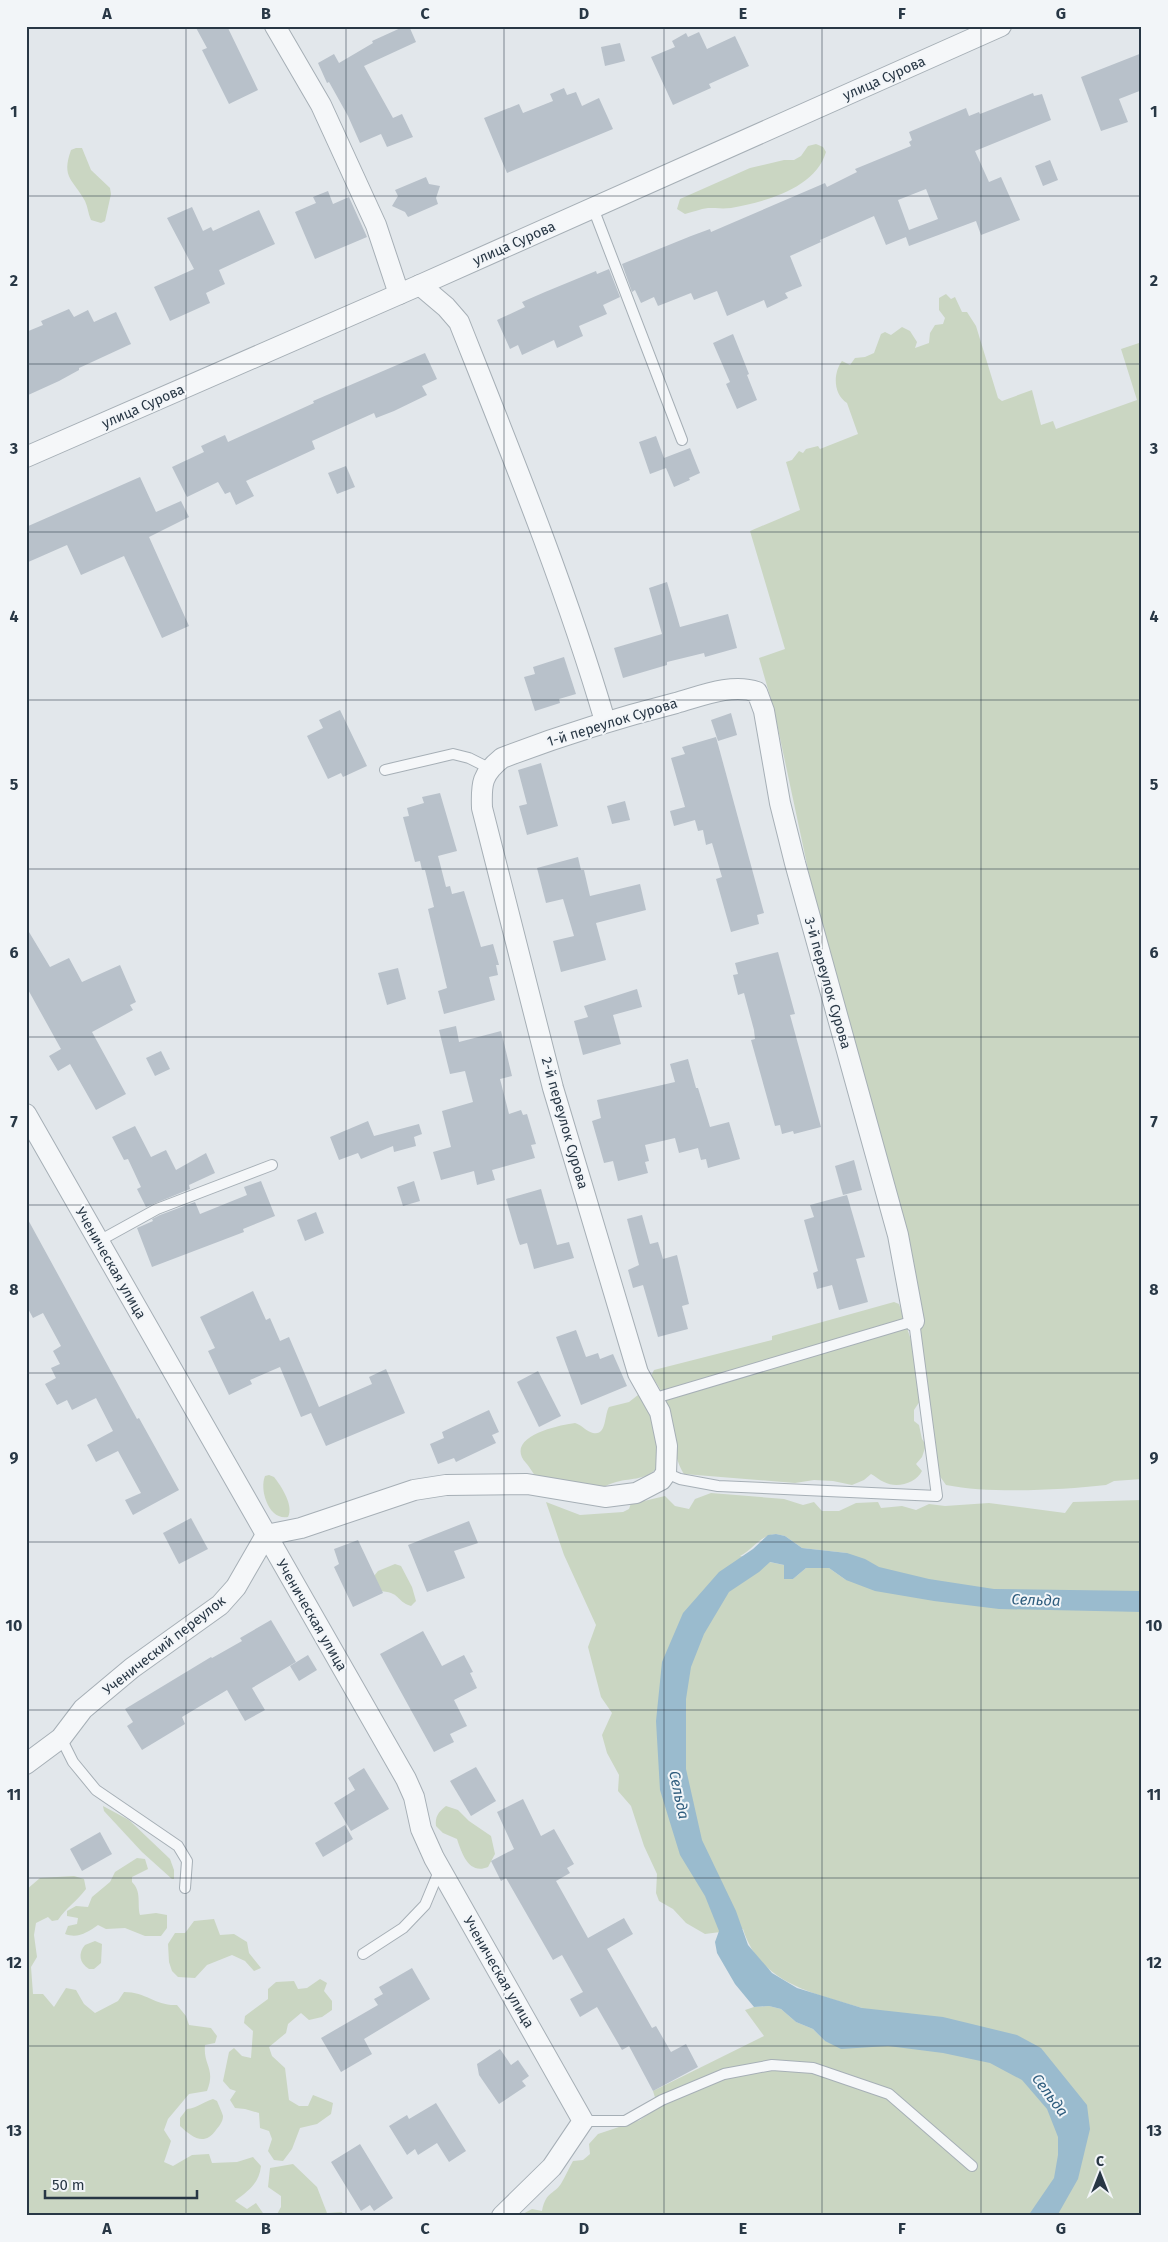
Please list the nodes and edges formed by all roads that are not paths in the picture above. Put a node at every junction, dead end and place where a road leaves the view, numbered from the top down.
1 (275, 26) edge
2 (1001, 26) edge
3 (593, 208) junction
4 (420, 285) junction
5 (400, 294) junction
6 (682, 440) dead end
7 (26, 457) edge
8 (710, 694) joint
9 (605, 721) junction
10 (489, 768) junction
11 (385, 770) dead end
12 (26, 1114) edge
13 (272, 1164) dead end
14 (99, 1241) junction
15 (914, 1321) junction
16 (652, 1399) junction
17 (666, 1473) junction
18 (266, 1535) junction
19 (62, 1738) junction
20 (26, 1764) edge
21 (440, 1869) junction
22 (184, 1888) dead end
23 (363, 1954) dead end
24 (584, 2121) junction
25 (972, 2166) dead end
26 (502, 2216) edge

1 - 5 street
2 - 3 street, улица Сурова
3 - 4 street, улица Сурова
3 - 6 lane
4 - 5 street, улица Сурова
4 - 9 street
5 - 7 street, улица Сурова
8 - 9 street, 1-й переулок Сурова
8 - 15 street, 3-й переулок Сурова
9 - 10 street, 1-й переулок Сурова
10 - 11 lane
10 - 16 street, 2-й переулок Сурова
12 - 14 street, Ученическая улица
13 - 14 lane
14 - 18 street, Ученическая улица
15 - 16 lane
15 - 17 lane
16 - 17 street, 2-й переулок Сурова
17 - 18 street
18 - 19 street, Ученический переулок
18 - 21 street, Ученическая улица
19 - 20 street, Ученический переулок
19 - 22 lane
21 - 23 lane
21 - 24 street, Ученическая улица
24 - 25 lane
24 - 26 street

